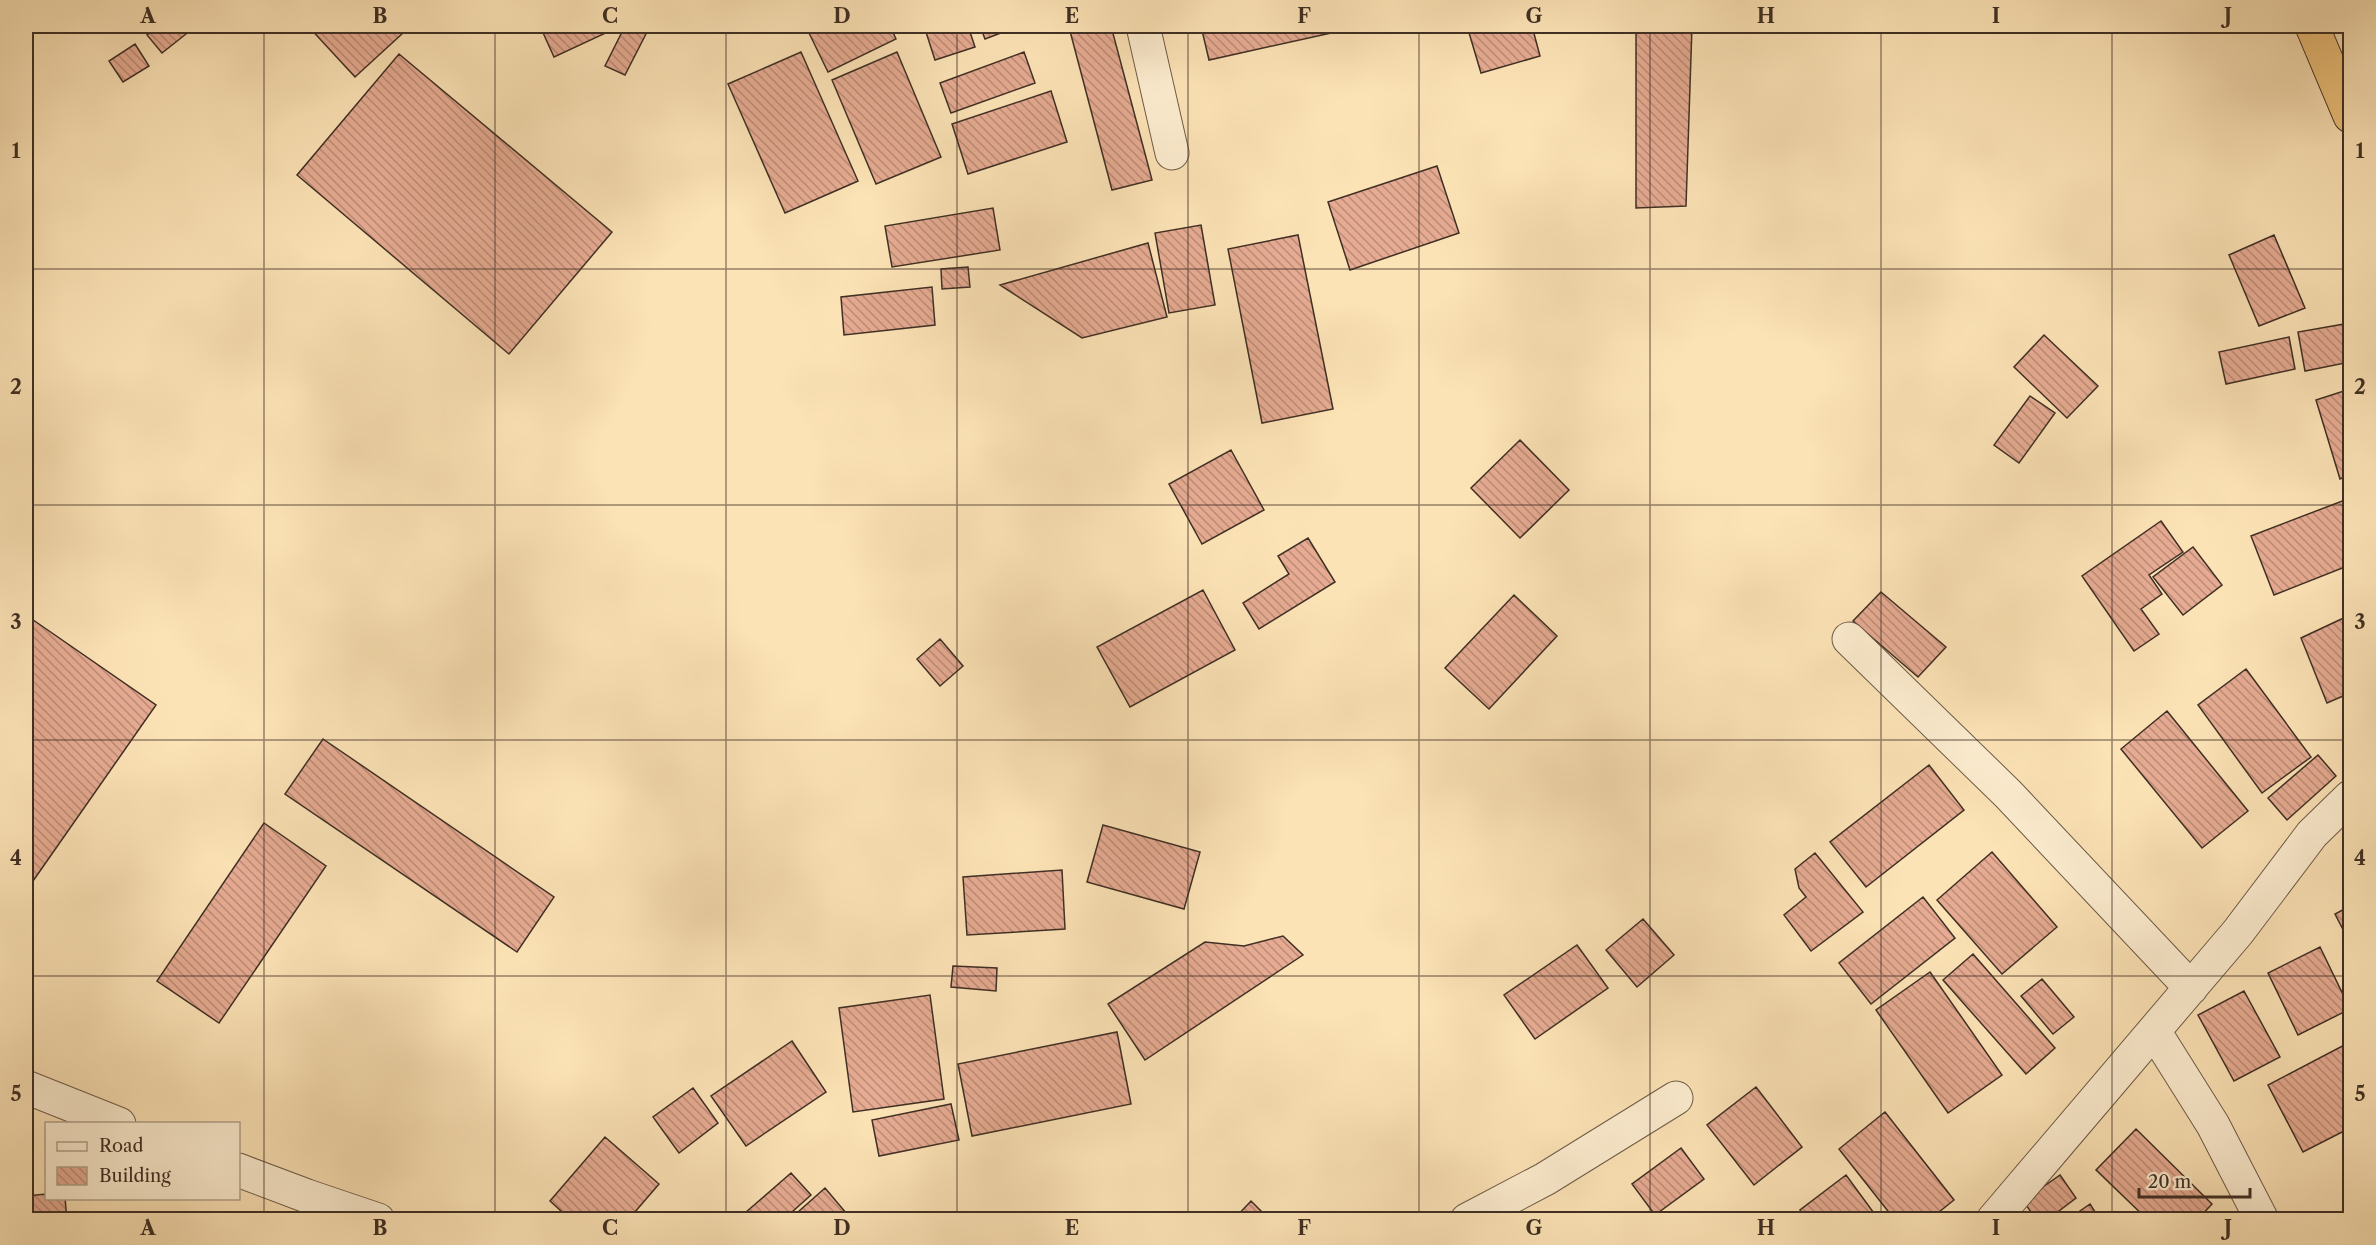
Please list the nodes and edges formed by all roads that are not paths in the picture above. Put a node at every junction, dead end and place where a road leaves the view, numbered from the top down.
1 (1143, 26) edge
2 (2312, 26) edge
3 (2350, 116) edge
4 (1172, 153) dead end
5 (1850, 639) dead end
6 (2350, 797) edge
7 (2191, 988) junction
8 (2154, 1031) junction
9 (26, 1088) edge
10 (1676, 1098) dead end
11 (114, 1122) edge
12 (240, 1171) edge
13 (378, 1220) edge
14 (1467, 1220) edge
15 (1994, 1220) edge
16 (2262, 1220) edge

1 - 4 street
2 - 3 highway
5 - 7 street
6 - 7 street
7 - 8 street
8 - 15 street
8 - 16 street
9 - 11 street
10 - 14 street
12 - 13 street

